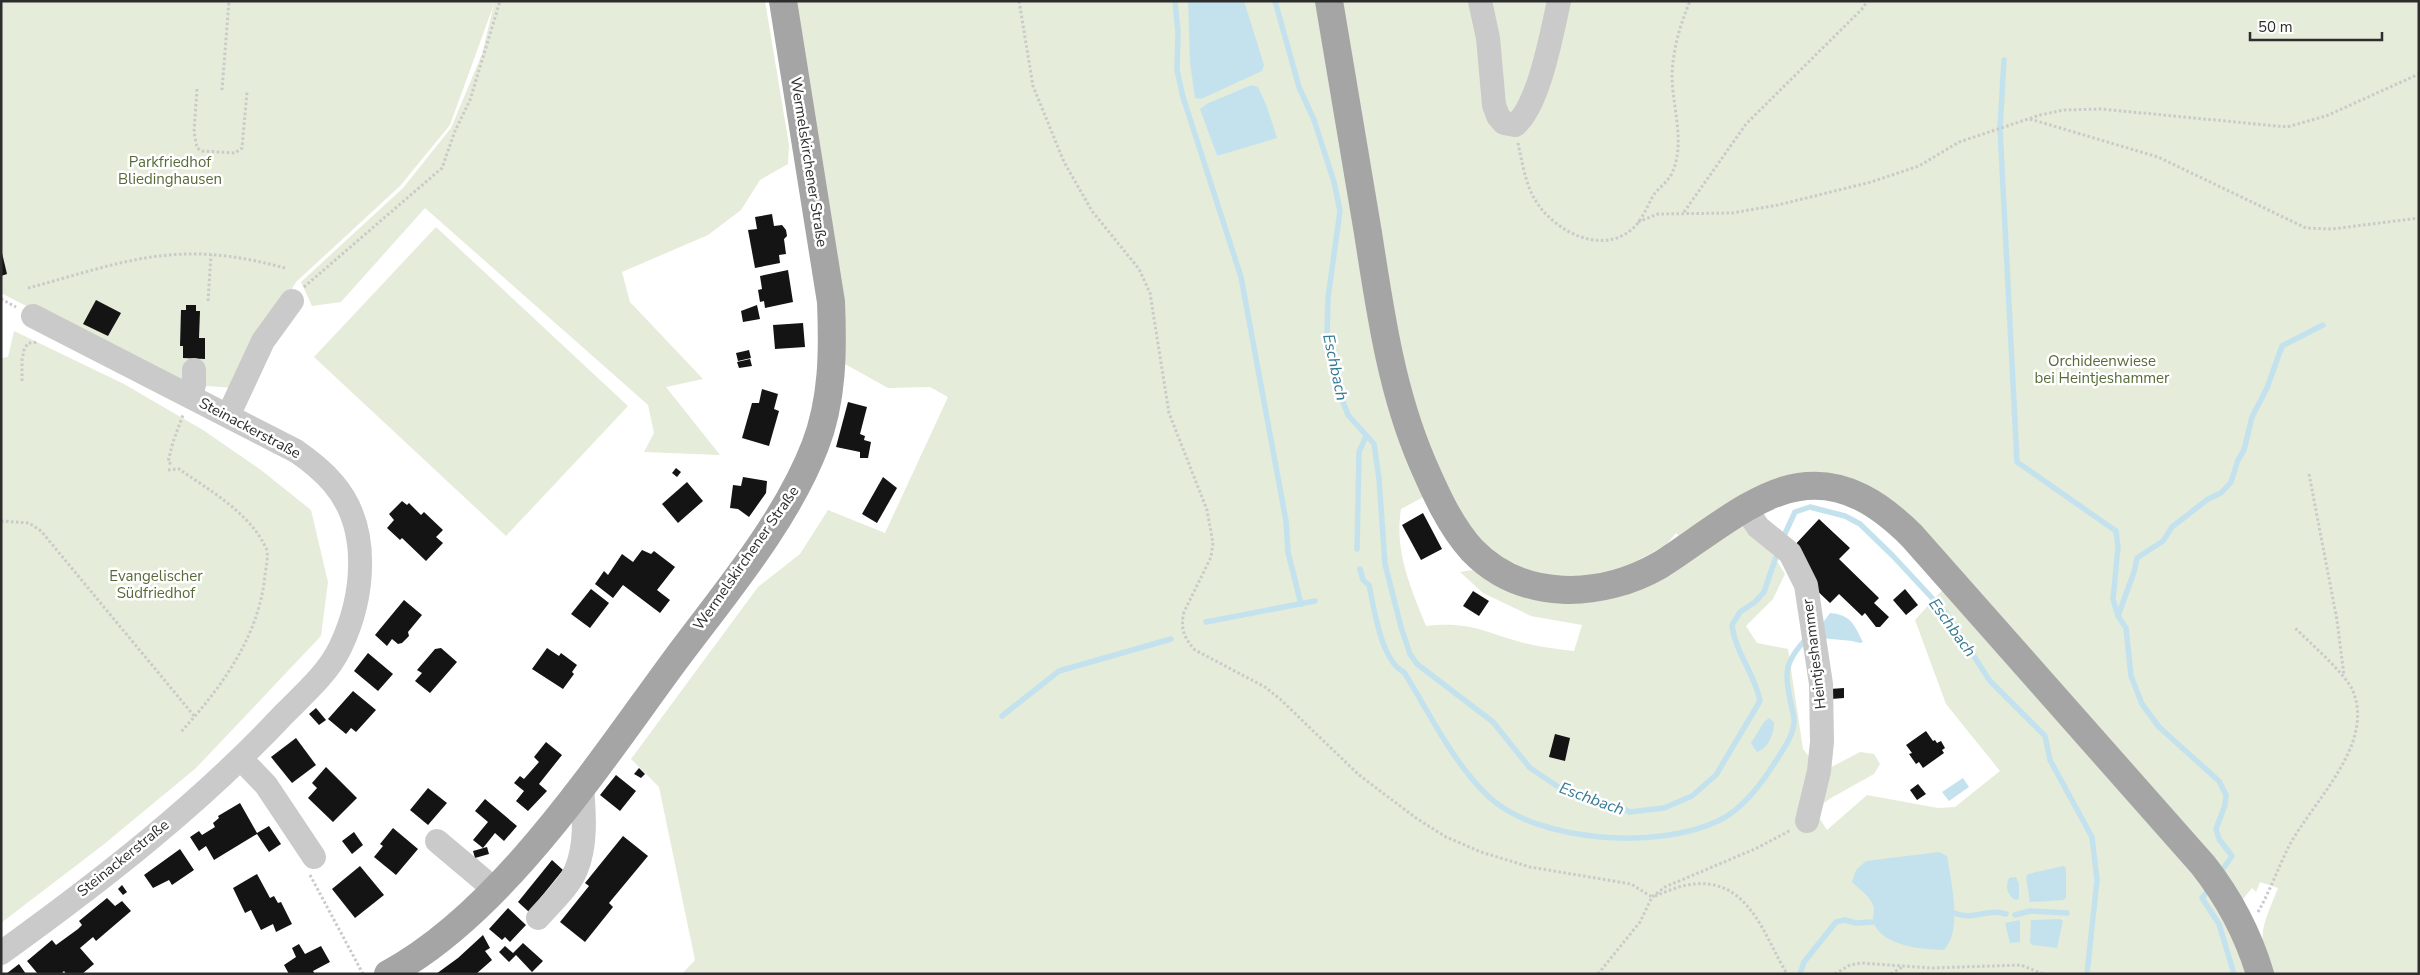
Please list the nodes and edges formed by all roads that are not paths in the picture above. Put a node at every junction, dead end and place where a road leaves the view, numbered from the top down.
1 (783, 1) edge
2 (1329, 1) edge
3 (1480, 1) edge
4 (1559, 1) edge
5 (292, 301) road end
6 (32, 316) dead end
7 (194, 370) dead end
8 (190, 395) junction
9 (228, 416) junction
10 (1746, 509) junction
11 (242, 760) junction
12 (582, 786) junction
13 (1807, 821) road end
14 (437, 841) dead end
15 (314, 857) dead end
16 (494, 889) junction
17 (538, 918) dead end
18 (1, 953) edge
19 (388, 974) edge
20 (2260, 974) edge

1 - 12 main road, Wermelskirchener Straße
2 - 10 main road
3 - 4 street
5 - 9 street
6 - 8 street, Steinackerstraße
7 - 8 street
8 - 9 street, Steinackerstraße
9 - 11 street, Steinackerstraße
10 - 13 street, Heintjeshammer
10 - 20 main road
11 - 15 street
11 - 18 street, Steinackerstraße
12 - 16 main road, Wermelskirchener Straße
12 - 17 street
14 - 16 street
16 - 19 main road, Wermelskirchener Straße

